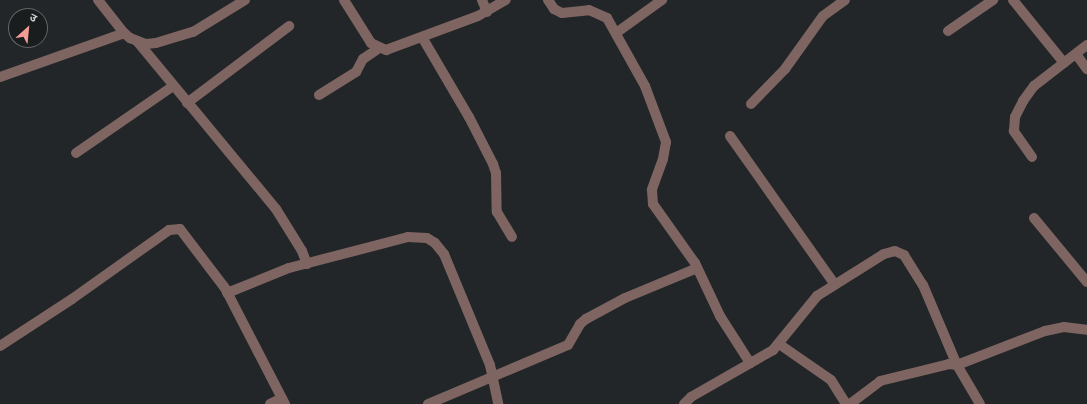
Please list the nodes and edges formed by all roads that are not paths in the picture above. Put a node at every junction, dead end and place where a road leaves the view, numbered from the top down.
1 (98, 0) edge
2 (245, 0) edge
3 (344, 0) edge
4 (482, 0) edge
5 (506, 0) edge
6 (548, 0) edge
7 (662, 0) edge
8 (845, 0) edge
9 (993, 0) edge
10 (1012, 0) edge
11 (487, 12) junction
12 (289, 26) dead end
13 (948, 31) dead end
14 (124, 33) junction
15 (616, 33) junction
16 (422, 36) junction
17 (137, 41) junction
18 (1087, 46) edge
19 (378, 49) junction
20 (1076, 54) junction
21 (1064, 64) junction
22 (1087, 69) edge
23 (0, 77) edge
24 (173, 86) junction
25 (319, 95) dead end
26 (187, 103) junction
27 (751, 104) dead end
28 (730, 136) dead end
29 (76, 153) dead end
30 (1032, 158) dead end
31 (1034, 218) dead end
32 (512, 237) dead end
33 (307, 264) junction
34 (697, 268) junction
35 (1087, 282) edge
36 (835, 285) junction
37 (227, 293) junction
38 (1087, 330) edge
39 (779, 344) junction
40 (0, 346) edge
41 (750, 363) junction
42 (957, 365) junction
43 (492, 376) junction
44 (284, 401) edge
45 (270, 404) edge
46 (428, 404) edge
47 (498, 404) edge
48 (684, 404) edge
49 (846, 404) edge
50 (850, 404) edge
51 (980, 404) edge

1 - 14 street
2 - 17 street
3 - 19 street
4 - 11 street
5 - 11 street
6 - 15 street
7 - 15 street
8 - 27 street
9 - 13 street
10 - 21 street
11 - 16 street
12 - 26 street
14 - 17 street
14 - 23 street
15 - 34 street
16 - 19 street
16 - 32 street
17 - 24 street
18 - 20 street
19 - 25 street
20 - 21 street
20 - 22 street
21 - 30 street
24 - 26 street
24 - 29 street
26 - 33 street
28 - 36 street
31 - 35 street
33 - 37 street
33 - 43 street
34 - 41 street
34 - 43 street
36 - 39 street
36 - 42 street
37 - 40 street
37 - 44 street
38 - 42 street
39 - 41 street
39 - 49 street
41 - 48 street
42 - 50 street
42 - 51 street
43 - 46 street
43 - 47 street
44 - 45 street

